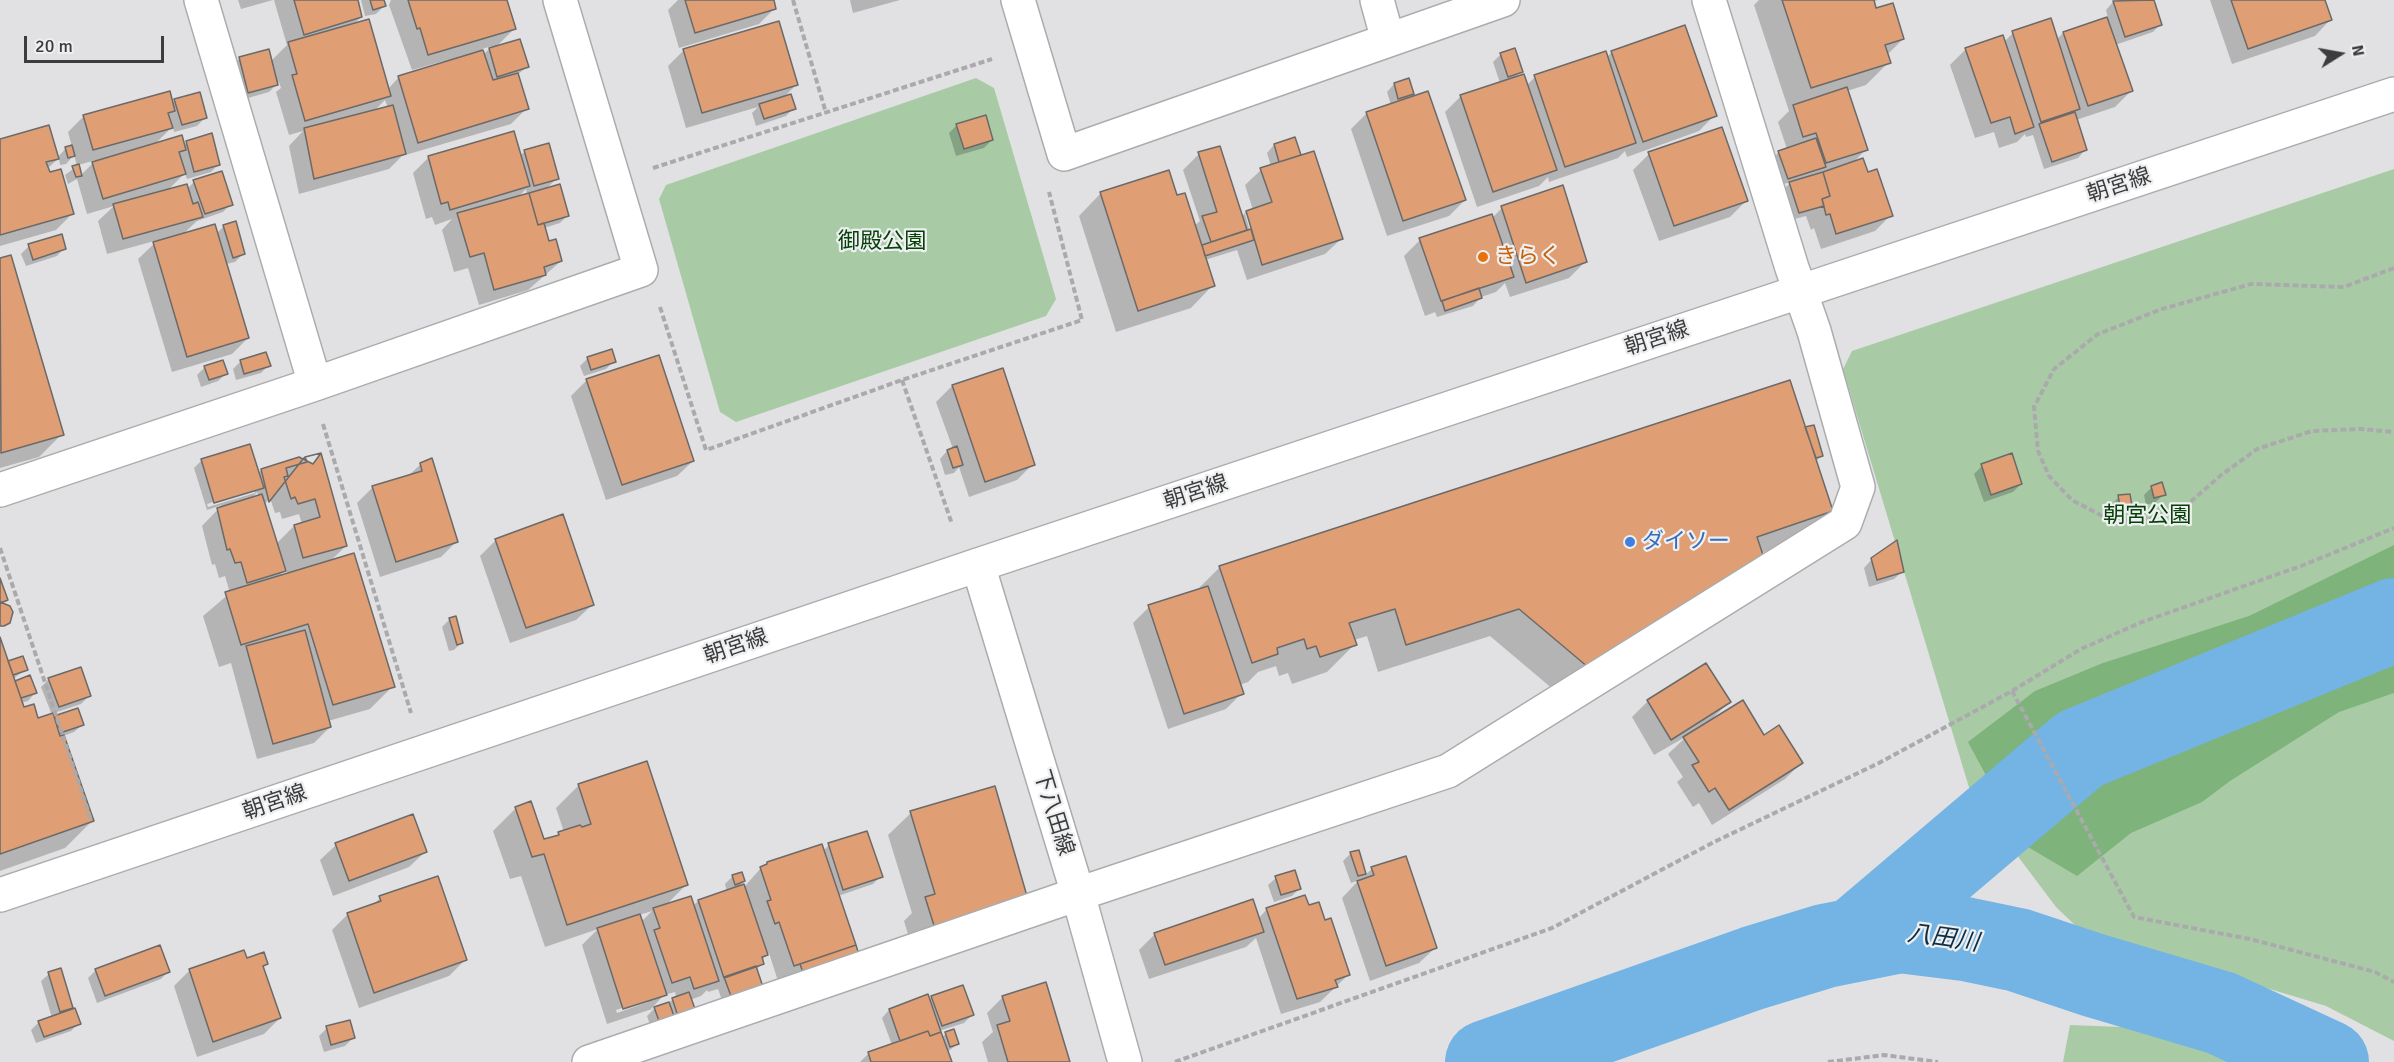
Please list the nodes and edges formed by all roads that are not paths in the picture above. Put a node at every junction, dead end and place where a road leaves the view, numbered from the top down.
1 (201, 0) edge
2 (560, 0) edge
3 (1018, 0) edge
4 (1377, 0) edge
5 (1503, 0) edge
6 (1709, 0) edge
7 (1388, 40) junction
8 (2394, 94) edge
9 (1801, 291) junction
10 (318, 399) junction
11 (0, 490) edge
12 (978, 565) junction
13 (1078, 894) junction
14 (0, 895) edge
15 (589, 1062) edge
16 (1125, 1062) edge

1 - 10 street
2 - 10 street
3 - 7 street
4 - 7 street
5 - 7 street
6 - 9 street
8 - 9 street, 朝宮線
9 - 12 street, 朝宮線
9 - 13 street
10 - 11 street
12 - 13 street, 下八田線
12 - 14 street, 朝宮線
13 - 15 street
13 - 16 street, 下八田線

